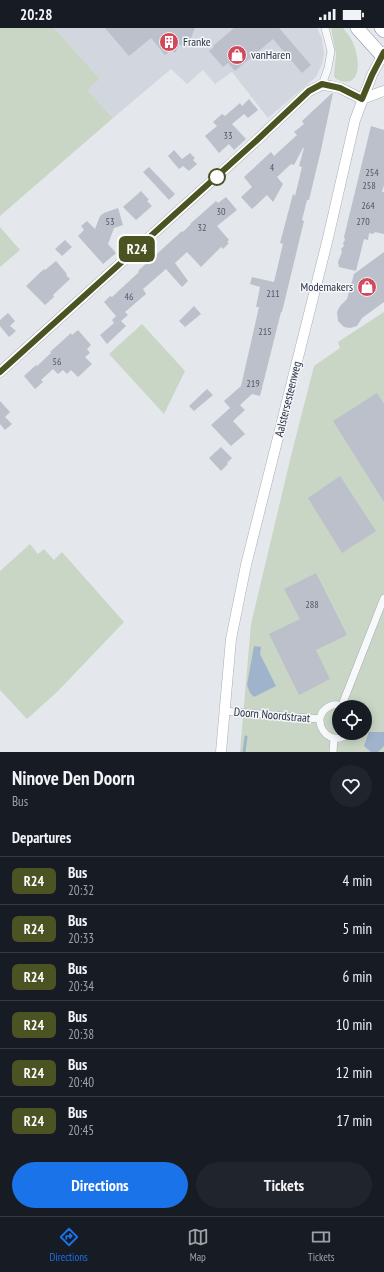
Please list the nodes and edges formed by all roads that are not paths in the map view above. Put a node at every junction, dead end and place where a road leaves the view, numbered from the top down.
1 (325, 28) edge
2 (357, 28) edge
3 (381, 28) edge
4 (384, 31) edge
5 (383, 55) edge
6 (322, 84) junction
7 (384, 91) edge
8 (362, 99) junction
9 (0, 372) edge
10 (384, 598) edge
11 (346, 700) edge
12 (332, 705) edge
13 (224, 711) junction
14 (320, 719) junction
15 (332, 737) edge
16 (334, 740) edge
17 (221, 752) edge
18 (333, 752) edge

1 - 6 street
2 - 5 highway
3 - 4 highway
5 - 8 main road, Aalstersesteenweg
6 - 8 main road
6 - 9 main road
7 - 8 main road
8 - 13 main road, Aalstersesteenweg
10 - 11 street
12 - 14 street
13 - 14 street, Doorn Noordstraat
13 - 17 main road, Aalstersesteenweg
14 - 15 street
16 - 18 street

